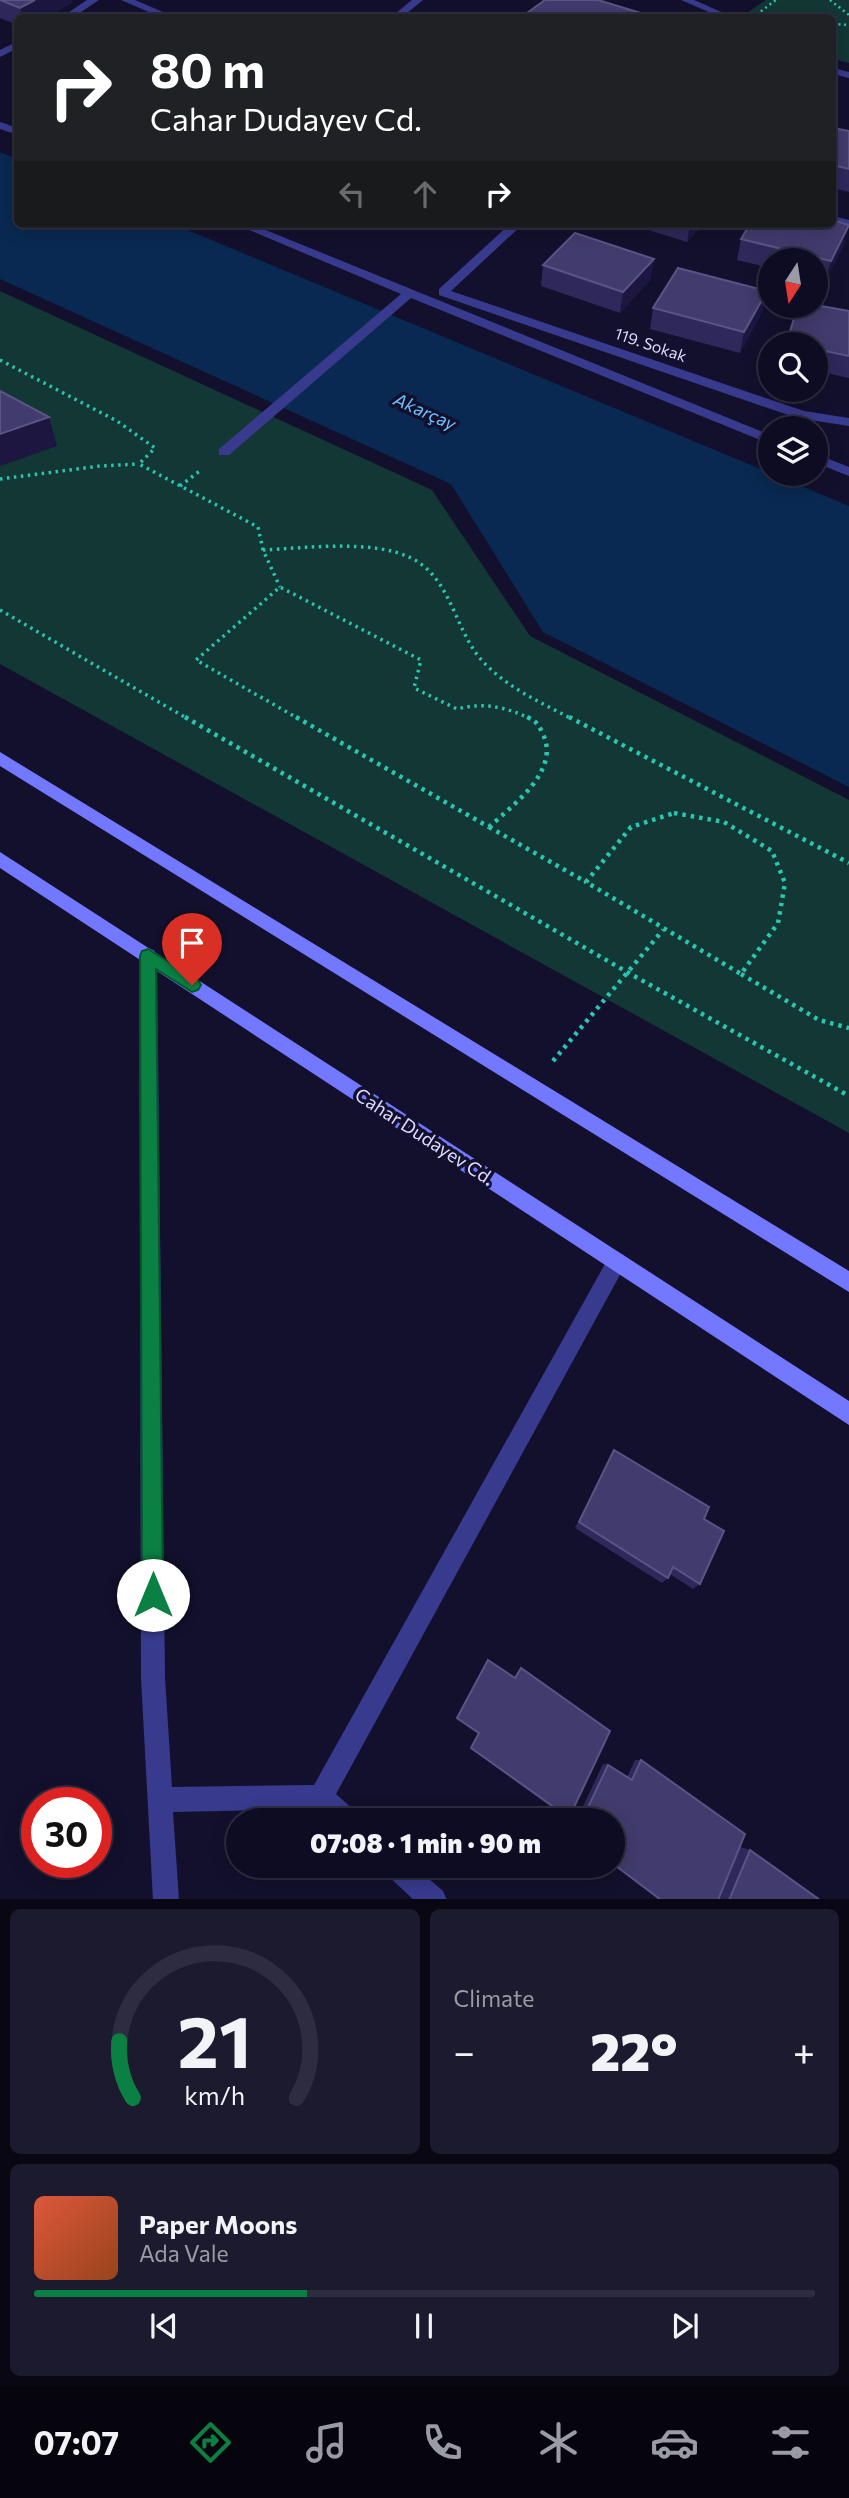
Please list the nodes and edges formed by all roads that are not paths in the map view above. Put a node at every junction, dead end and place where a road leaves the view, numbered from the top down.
1 (94, 0) edge
2 (126, 0) edge
3 (418, 0) edge
4 (686, 0) edge
5 (722, 13) edge
6 (71, 14) edge
7 (163, 14) edge
8 (399, 14) edge
9 (251, 228) edge
10 (513, 228) edge
11 (408, 293) junction
12 (849, 422) edge
13 (758, 435) edge
14 (224, 452) dead end
15 (828, 463) edge
16 (849, 472) edge
17 (0, 758) edge
18 (0, 859) edge
19 (148, 956) junction
20 (617, 1262) junction
21 (849, 1282) edge
22 (849, 1414) edge
23 (321, 1797) junction
24 (160, 1800) junction
25 (333, 1808) edge
26 (410, 1878) edge
27 (166, 1899) edge
28 (434, 1899) edge

1 - 6 street
2 - 7 street
3 - 8 street
4 - 5 street
9 - 11 street
10 - 12 street, 119. Sokak
11 - 13 street
11 - 14 street
15 - 16 street
17 - 21 main road
18 - 19 main road, Cahar Dudayev Cd.
19 - 20 main road, Cahar Dudayev Cd.
19 - 24 street
20 - 22 main road, Cahar Dudayev Cd.
20 - 23 street
23 - 24 street
23 - 25 street
24 - 27 street
26 - 28 street

